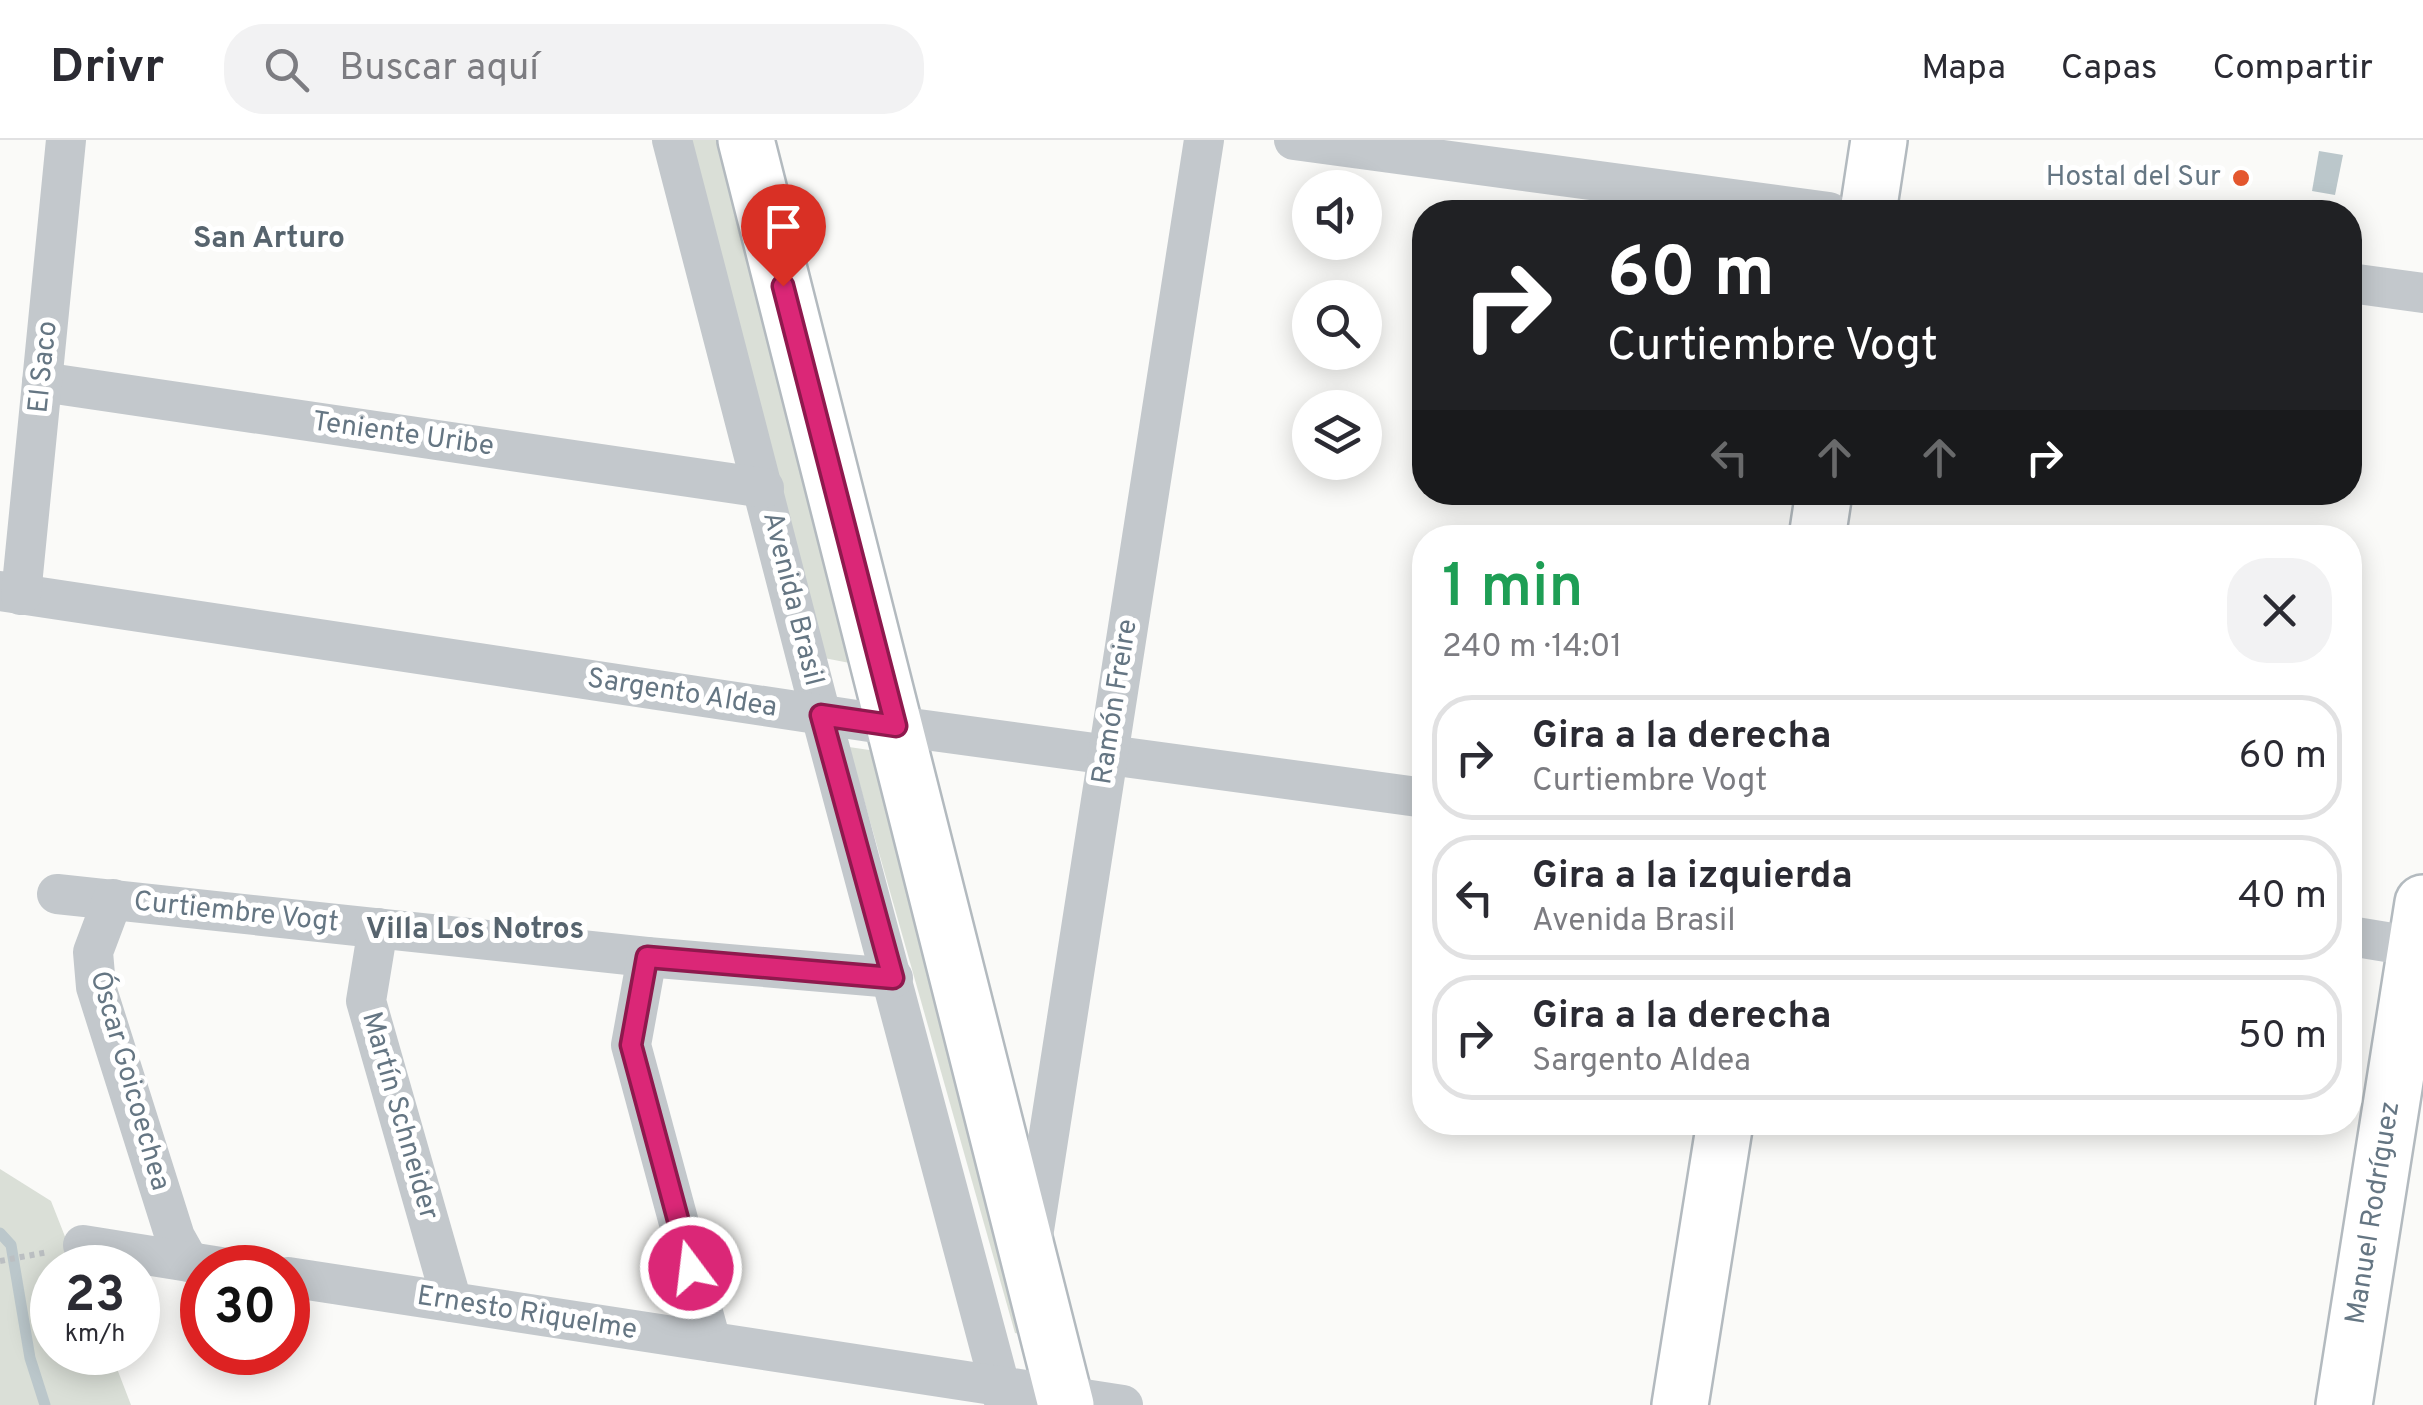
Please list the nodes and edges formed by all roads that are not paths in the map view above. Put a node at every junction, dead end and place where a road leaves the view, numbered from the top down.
1 (66, 140) edge
2 (672, 140) edge
3 (746, 140) edge
4 (1204, 140) edge
5 (1294, 140) edge
6 (1879, 140) edge
7 (1741, 200) edge
8 (1870, 200) edge
9 (2362, 285) edge
10 (2423, 293) edge
11 (42, 382) junction
12 (764, 488) junction
13 (11, 593) edge
14 (821, 715) junction
15 (896, 726) junction
16 (1108, 755) junction
17 (1412, 796) edge
18 (57, 894) dead end
19 (113, 899) junction
20 (378, 928) junction
21 (2421, 933) edge
22 (2362, 935) edge
23 (647, 957) junction
24 (893, 978) junction
25 (1723, 1135) edge
26 (186, 1245) edge
27 (1028, 1264) junction
28 (310, 1280) edge
29 (452, 1302) junction
30 (711, 1342) junction
31 (1003, 1395) edge
32 (1064, 1400) edge
33 (1123, 1405) edge
34 (1680, 1405) edge
35 (2344, 1405) edge

1 - 11 street, El Saco
2 - 12 street, Avenida Brasil
3 - 15 main road
4 - 16 street, Ramón Freire
5 - 7 street
6 - 8 main road
9 - 10 street
11 - 12 street, Teniente Uribe
11 - 13 street, El Saco
12 - 14 street, Avenida Brasil
13 - 14 street, Sargento Aldea
14 - 15 street, Sargento Aldea
14 - 24 street, Avenida Brasil
15 - 16 street, Sargento Aldea
15 - 27 main road
16 - 17 street, Sargento Aldea
16 - 27 street, Ramón Freire
18 - 19 street, Curtiembre Vogt
19 - 20 street, Curtiembre Vogt
19 - 26 street, Óscar Goicoechea
20 - 23 street, Curtiembre Vogt
20 - 29 street, Martín Schneider
21 - 22 street
21 - 35 main road, Manuel Rodríguez
23 - 24 street, Curtiembre Vogt
23 - 30 street
24 - 31 street, Avenida Brasil
25 - 34 main road
27 - 32 main road
28 - 29 street, Ernesto Riquelme
29 - 30 street, Ernesto Riquelme
30 - 31 street, Ernesto Riquelme
31 - 32 street, Ernesto Riquelme
32 - 33 street, Ernesto Riquelme

